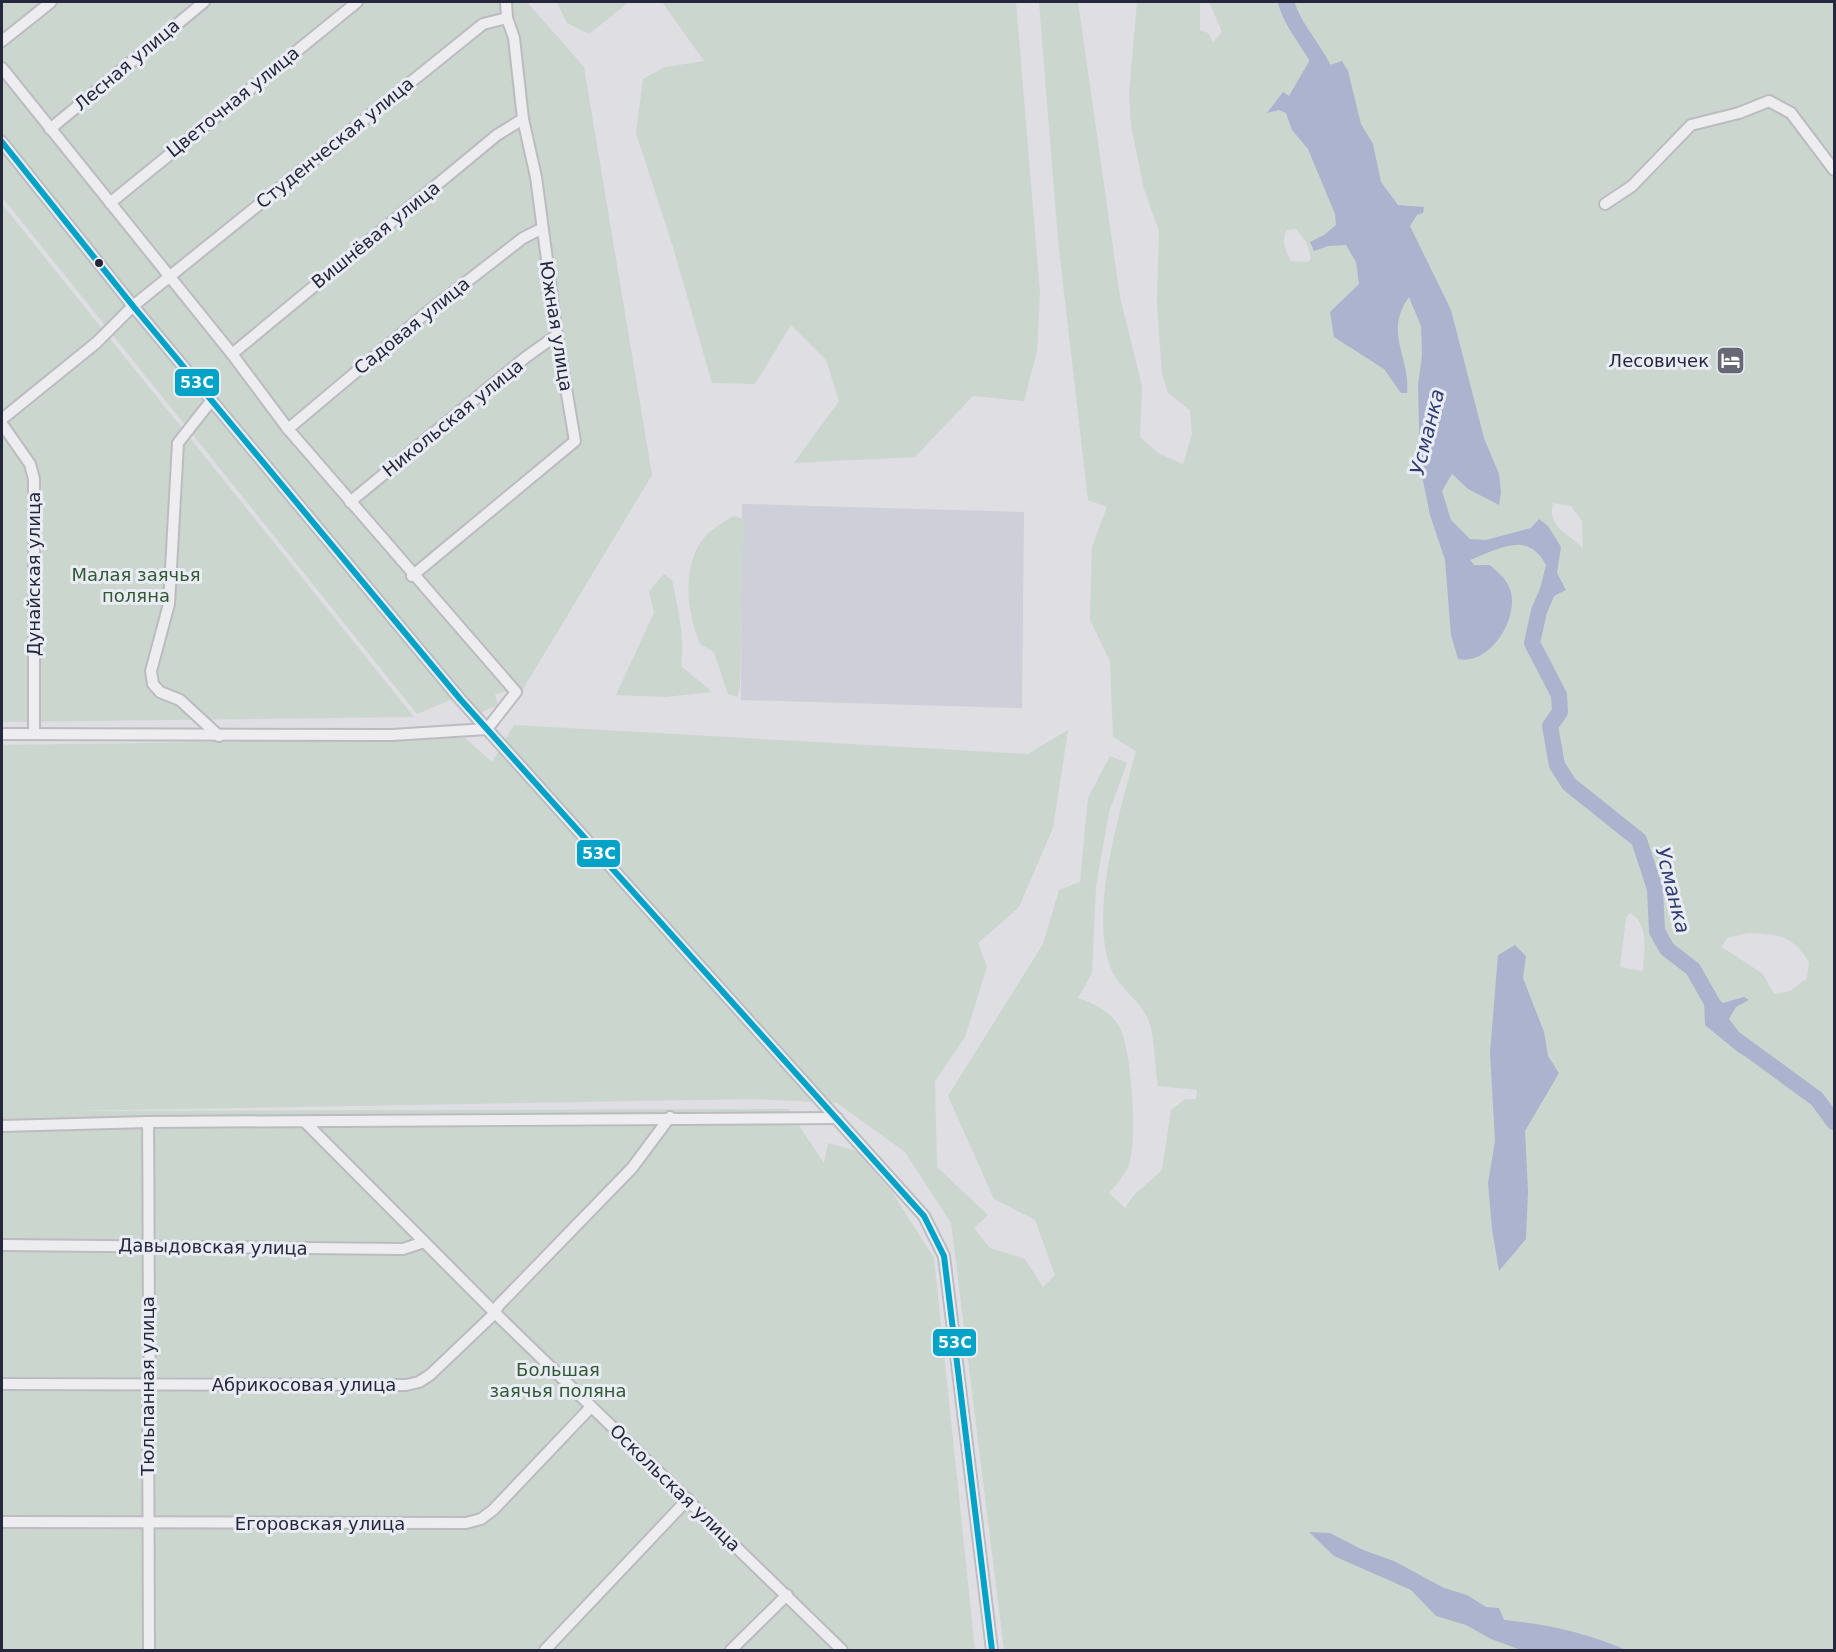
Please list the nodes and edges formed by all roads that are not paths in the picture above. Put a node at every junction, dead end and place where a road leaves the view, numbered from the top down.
1 (51, 2) edge
2 (204, 2) edge
3 (357, 2) edge
4 (506, 2) edge
5 (507, 18) junction
6 (2, 41) edge
7 (2, 68) edge
8 (523, 119) junction
9 (50, 129) junction
10 (2, 142) edge
11 (1834, 170) edge
12 (110, 203) junction
13 (1605, 204) dead end
14 (541, 229) junction
15 (169, 279) junction
16 (132, 306) junction
17 (557, 335) junction
18 (232, 354) junction
19 (212, 401) junction
20 (2, 419) edge
21 (2, 424) edge
22 (288, 429) junction
23 (350, 502) junction
24 (412, 576) junction
25 (487, 729) junction
26 (34, 733) junction
27 (2, 734) edge
28 (219, 736) junction
29 (670, 1117) junction
30 (837, 1118) junction
31 (148, 1122) junction
32 (305, 1122) junction
33 (2, 1126) edge
34 (424, 1242) junction
35 (2, 1245) edge
36 (151, 1245) junction
37 (495, 1313) junction
38 (2, 1384) edge
39 (148, 1386) junction
40 (591, 1407) junction
41 (688, 1499) junction
42 (2, 1522) edge
43 (147, 1523) junction
44 (787, 1595) junction
45 (148, 1650) edge
46 (545, 1650) edge
47 (731, 1650) edge
48 (842, 1650) edge
49 (992, 1650) edge

1 - 6 street
2 - 9 street, Лесная улица
3 - 12 street, Цветочная улица
4 - 5 street, Южная улица
5 - 8 street, Южная улица
5 - 15 street, Студенческая улица
7 - 9 street
8 - 14 street, Южная улица
8 - 18 street, Вишнёвая улица
9 - 12 street
10 - 16 street
11 - 13 street
12 - 15 street
14 - 17 street, Южная улица
14 - 22 street, Садовая улица
15 - 16 street, Студенческая улица
15 - 18 street
16 - 19 street
16 - 20 street, Студенческая улица
17 - 23 street, Никольская улица
17 - 24 street, Южная улица
18 - 22 street
19 - 25 street
19 - 28 street
21 - 26 street, Дунайская улица
22 - 23 street
23 - 24 street
24 - 25 street
25 - 28 street
25 - 30 street
26 - 27 street
26 - 28 street
29 - 30 street
29 - 32 street
29 - 37 street, Абрикосовая улица
30 - 49 street
31 - 32 street
31 - 33 street
31 - 36 street, Тюльпанная улица
32 - 34 street, Оскольская улица
34 - 36 street, Давыдовская улица
34 - 37 street, Оскольская улица
35 - 36 street, Давыдовская улица
36 - 39 street, Тюльпанная улица
37 - 39 street, Абрикосовая улица
37 - 40 street, Оскольская улица
38 - 39 street, Абрикосовая улица
39 - 43 street, Тюльпанная улица
40 - 41 street, Оскольская улица
40 - 43 street, Егоровская улица
41 - 44 street, Оскольская улица
41 - 46 street
42 - 43 street, Егоровская улица
43 - 45 street, Тюльпанная улица
44 - 47 street
44 - 48 street, Оскольская улица

